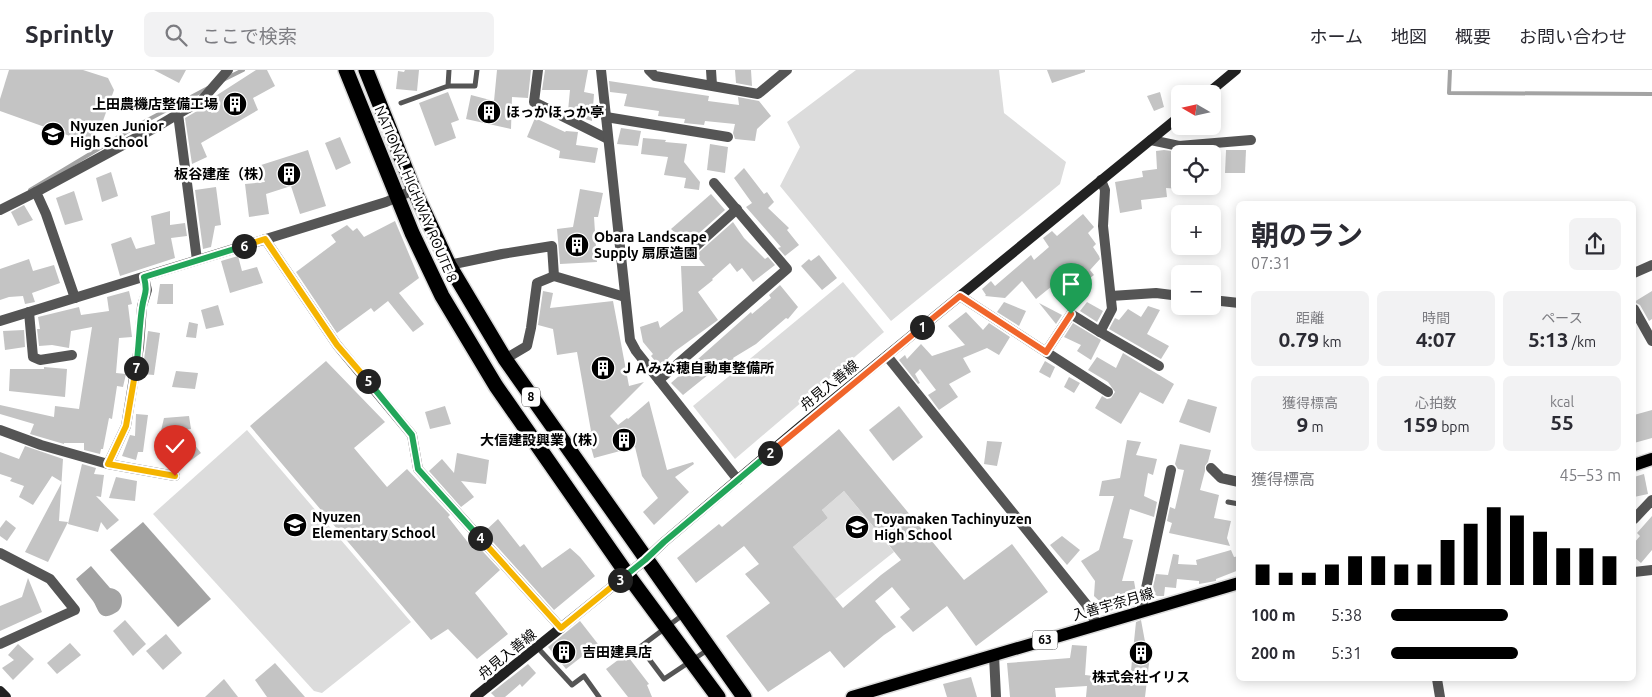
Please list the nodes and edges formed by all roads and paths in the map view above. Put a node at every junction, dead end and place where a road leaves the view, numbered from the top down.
1 (228, 70) edge
2 (346, 70) edge
3 (366, 70) edge
4 (449, 70) edge
5 (477, 70) edge
6 (538, 70) edge
7 (601, 70) edge
8 (649, 70) edge
9 (711, 70) edge
10 (1236, 70) edge
11 (784, 71) edge
12 (712, 85) junction
13 (1218, 85) edge
14 (448, 86) junction
15 (401, 104) dead end
16 (178, 114) junction
17 (606, 117) junction
18 (1171, 123) edge
19 (728, 137) dead end
20 (608, 139) junction
21 (1151, 140) junction
22 (1251, 140) dead end
23 (1101, 180) junction
24 (714, 183) dead end
25 (414, 190) junction
26 (36, 192) junction
27 (0, 210) edge
28 (736, 210) junction
29 (265, 239) junction
30 (687, 254) dead end
31 (197, 260) junction
32 (449, 265) junction
33 (1652, 265) edge
34 (1636, 272) edge
35 (554, 276) junction
36 (144, 277) junction
37 (1171, 295) edge
38 (960, 296) junction
39 (1111, 296) junction
40 (625, 297) junction
41 (75, 298) junction
42 (1221, 301) edge
43 (1236, 303) edge
44 (29, 312) junction
45 (1636, 312) edge
46 (0, 321) edge
47 (1100, 332) junction
48 (1652, 340) edge
49 (1046, 352) junction
50 (72, 355) dead end
51 (886, 356) junction
52 (505, 359) junction
53 (1159, 366) dead end
54 (659, 380) junction
55 (1108, 392) dead end
56 (0, 430) edge
57 (1652, 459) edge
58 (1636, 463) edge
59 (108, 464) junction
60 (1211, 468) dead end
61 (1171, 470) dead end
62 (175, 476) dead end
63 (738, 480) junction
64 (1236, 481) edge
65 (1652, 500) edge
66 (1228, 502) dead end
67 (1236, 503) edge
68 (1636, 517) edge
69 (0, 553) edge
70 (645, 560) junction
71 (1652, 570) edge
72 (1636, 572) edge
73 (627, 574) junction
74 (1236, 584) edge
75 (1141, 612) junction
76 (684, 614) junction
77 (1097, 625) junction
78 (561, 628) junction
79 (0, 644) edge
80 (537, 647) junction
81 (709, 649) junction
82 (994, 655) junction
83 (1437, 681) edge
84 (0, 691) edge
85 (6, 697) edge
86 (475, 697) edge
87 (599, 697) edge
88 (718, 697) edge
89 (744, 697) edge
90 (852, 697) edge
91 (996, 697) edge
92 (1440, 697) edge

1 - 16 street
2 - 73 highway, NATIONAL HIGHWAY ROUTE 8 / 8
3 - 25 highway, NATIONAL HIGHWAY ROUTE 8 / 8
4 - 14 lane
5 - 14 lane
6 - 20 street
7 - 17 street
8 - 12 street
9 - 12 street
10 - 13 main road
11 - 12 street
14 - 15 lane
16 - 26 street
16 - 31 street
17 - 19 street
17 - 20 street
18 - 21 main road, 舟見入善線
20 - 40 street
21 - 22 street
21 - 23 main road, 舟見入善線
23 - 38 main road, 舟見入善線
23 - 39 street
24 - 28 street
25 - 29 street
25 - 32 highway, NATIONAL HIGHWAY ROUTE 8 / 8
26 - 27 street
26 - 41 street
28 - 30 street
28 - 54 street
29 - 31 street
29 - 78 street
31 - 36 street
32 - 35 street
32 - 52 highway, NATIONAL HIGHWAY ROUTE 8 / 8
33 - 34 street
35 - 40 street
35 - 52 street
36 - 41 street
36 - 59 street
37 - 39 street
38 - 49 street
38 - 51 main road, 舟見入善線
39 - 47 street
40 - 54 street
41 - 44 street
42 - 43 street
44 - 46 street
44 - 50 street
45 - 48 street
47 - 49 street
47 - 53 street
49 - 55 street
51 - 63 main road, 舟見入善線
51 - 77 street
52 - 70 highway, NATIONAL HIGHWAY ROUTE 8 / 8
54 - 63 street
56 - 59 street
57 - 58 main road
59 - 62 street
60 - 64 street
61 - 75 street
63 - 70 main road, 舟見入善線
65 - 68 street
66 - 67 lane
69 - 79 street
70 - 73 main road, 舟見入善線
70 - 76 highway, NATIONAL HIGHWAY ROUTE 8 / 8
71 - 72 street
73 - 78 main road, 舟見入善線
73 - 88 highway, NATIONAL HIGHWAY ROUTE 8 / 8
74 - 75 main road, 入善宇奈月線 / 63
75 - 77 main road, 入善宇奈月線 / 63
76 - 81 highway, NATIONAL HIGHWAY ROUTE 8 / 8
76 - 81 lane
77 - 82 main road, 入善宇奈月線 / 63
78 - 80 main road, 舟見入善線
80 - 86 main road, 舟見入善線
80 - 87 lane
81 - 89 highway, NATIONAL HIGHWAY ROUTE 8 / 8
82 - 90 main road, 入善宇奈月線 / 63
82 - 91 street
83 - 92 street
84 - 85 main road

